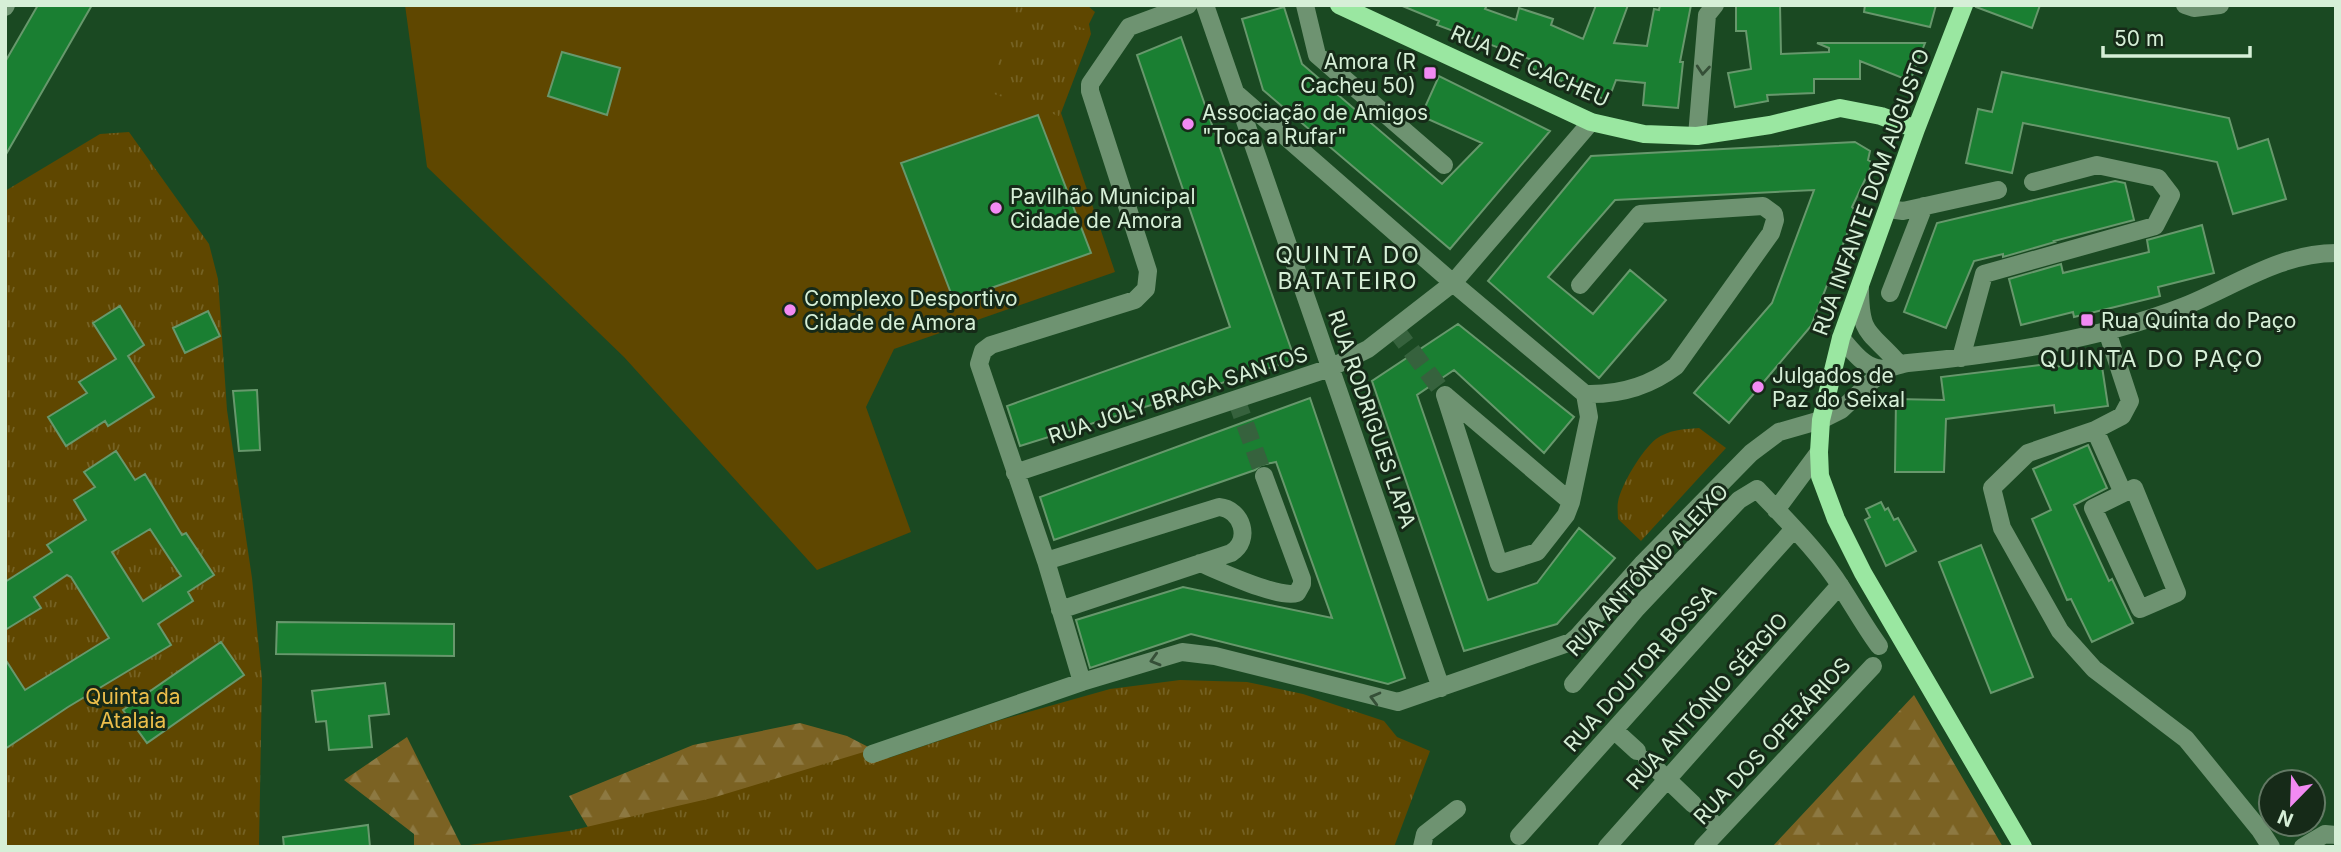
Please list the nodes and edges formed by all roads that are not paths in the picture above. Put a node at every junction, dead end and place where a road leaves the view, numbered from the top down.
1 (1188, 5) edge
2 (1205, 5) edge
3 (1306, 5) edge
4 (1339, 5) edge
5 (1715, 5) edge
6 (1964, 5) edge
7 (2185, 5) edge
8 (2220, 5) edge
9 (1361, 10) edge
10 (1237, 94) junction
11 (1591, 122) junction
12 (1916, 129) junction
13 (1697, 136) junction
14 (1444, 165) dead end
15 (2033, 182) dead end
16 (1998, 190) dead end
17 (1924, 206) junction
18 (1889, 209) junction
19 (2336, 254) edge
20 (1860, 282) junction
21 (1453, 283) junction
22 (1580, 285) dead end
23 (1890, 293) dead end
24 (2107, 331) junction
25 (1841, 338) junction
26 (1878, 344) junction
27 (1961, 358) junction
28 (1893, 366) junction
29 (1330, 368) junction
30 (1585, 394) junction
31 (1821, 420) junction
32 (2095, 430) junction
33 (1819, 452) junction
34 (1015, 473) junction
35 (1264, 476) tunnel mouth
36 (2123, 493) junction
37 (1571, 502) junction
38 (1776, 510) junction
39 (1794, 529) junction
40 (1045, 561) junction
41 (1200, 563) junction
42 (1840, 585) junction
43 (1060, 610) junction
44 (1879, 646) dead end
45 (1873, 666) dead end
46 (1082, 682) junction
47 (1573, 684) dead end
48 (1441, 688) junction
49 (1614, 730) junction
50 (872, 754) dead end
51 (1668, 779) junction
52 (1457, 808) dead end
53 (1719, 829) junction
54 (2336, 835) edge
55 (1519, 836) dead end
56 (1422, 847) edge
57 (1607, 847) edge
58 (1703, 847) edge
59 (2023, 847) edge
60 (2271, 847) edge
61 (2303, 847) edge

1 - 34 street
2 - 10 street, RUA RODRIGUES LAPA
3 - 14 street
4 - 9 main road, RUA DE CACHEU
5 -> 13 street
6 - 12 main road, RUA INFANTE DOM AUGUSTO
7 - 8 street
9 - 11 main road, RUA DE CACHEU
10 - 21 street
10 - 29 street, RUA RODRIGUES LAPA
11 - 13 main road, RUA DE CACHEU
11 - 21 street, RUA JOLY BRAGA SANTOS
12 - 13 main road, RUA DE CACHEU
12 - 18 main road, RUA INFANTE DOM AUGUSTO
15 - 27 street
16 - 17 street
17 - 18 street
17 - 23 street
18 - 20 main road, RUA INFANTE DOM AUGUSTO
19 - 24 street
20 - 25 main road, RUA INFANTE DOM AUGUSTO
20 - 26 street
21 - 29 street, RUA JOLY BRAGA SANTOS
21 - 30 street
22 - 30 street
24 - 27 street
24 - 32 street
25 - 26 street
25 - 28 street
25 - 31 main road, RUA INFANTE DOM AUGUSTO
26 - 28 street
27 - 28 street
28 - 31 street
29 - 34 street, RUA JOLY BRAGA SANTOS
29 - 48 street, RUA RODRIGUES LAPA
30 - 37 street
31 - 33 main road, RUA INFANTE DOM AUGUSTO
31 - 48 street
32 - 36 street
32 - 60 street
33 - 38 street
33 - 59 main road, RUA INFANTE DOM AUGUSTO
34 - 40 street
35 - 41 street
36 - 36 street
37 - 37 street
38 - 39 street
38 - 47 street, RUA ANTÓNIO ALEIXO
39 - 42 street
39 - 49 street, RUA DOUTOR BOSSA
40 - 41 street
40 - 43 street
41 - 43 street
42 - 44 street
42 - 51 street, RUA ANTÓNIO SÉRGIO
43 - 46 street
45 - 53 street, RUA DOS OPERÁRIOS
48 -> 46 street
46 - 50 street
49 - 51 street
49 - 55 street, RUA DOUTOR BOSSA
51 - 53 street
51 - 57 street, RUA ANTÓNIO SÉRGIO
52 - 56 street
53 - 58 street, RUA DOS OPERÁRIOS
54 - 61 street

